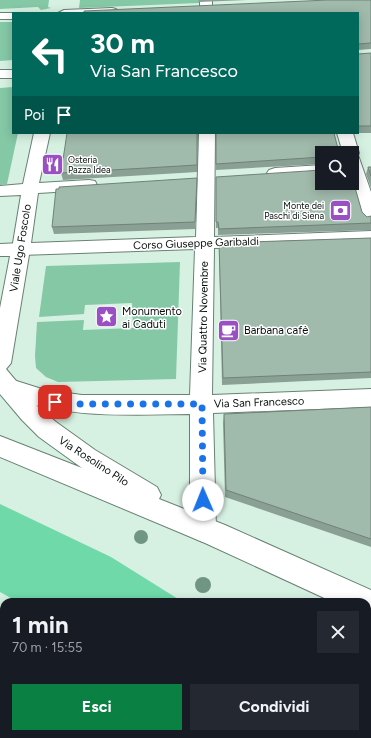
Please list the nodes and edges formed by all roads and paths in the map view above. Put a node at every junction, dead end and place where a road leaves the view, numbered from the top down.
1 (68, 0) edge
2 (206, 6) edge
3 (221, 6) edge
4 (192, 7) edge
5 (121, 10) edge
6 (65, 12) edge
7 (84, 12) edge
8 (0, 16) edge
9 (12, 16) edge
10 (0, 74) edge
11 (12, 74) edge
12 (42, 134) edge
13 (207, 134) edge
14 (345, 134) edge
15 (348, 146) edge
16 (359, 163) edge
17 (371, 166) edge
18 (315, 170) edge
19 (262, 174) edge
20 (359, 183) edge
21 (108, 184) edge
22 (30, 189) junction
23 (0, 191) edge
24 (371, 218) edge
25 (371, 237) edge
26 (204, 243) junction
27 (21, 249) junction
28 (0, 250) edge
29 (0, 363) edge
30 (3, 381) edge
31 (371, 398) edge
32 (202, 404) junction
33 (0, 446) edge
34 (203, 530) junction
35 (357, 598) edge

1 - 6 street
2 - 3 street
2 - 4 street
5 - 7 street
8 - 9 street
10 - 11 street
12 - 22 street, Viale Ugo Foscolo
13 - 26 street, Via Quattro Novembre
14 - 15 street
16 - 17 street
18 - 19 street
20 - 24 street
21 - 22 street
22 - 23 street
22 - 27 street, Viale Ugo Foscolo
25 - 26 street, Corso Giuseppe Garibaldi
26 - 27 street, Corso Giuseppe Garibaldi
26 - 32 street, Via Quattro Novembre
27 - 28 street, Corso Giuseppe Garibaldi
27 - 29 street, Viale Ugo Foscolo
30 - 32 street, Via San Francesco
30 - 34 street, Via Rosolino Pilo
31 - 32 street, Via San Francesco
32 - 34 street, Via Quattro Novembre
33 - 34 street, Via Rosolino Pilo
34 - 35 street, Via Rosolino Pilo

